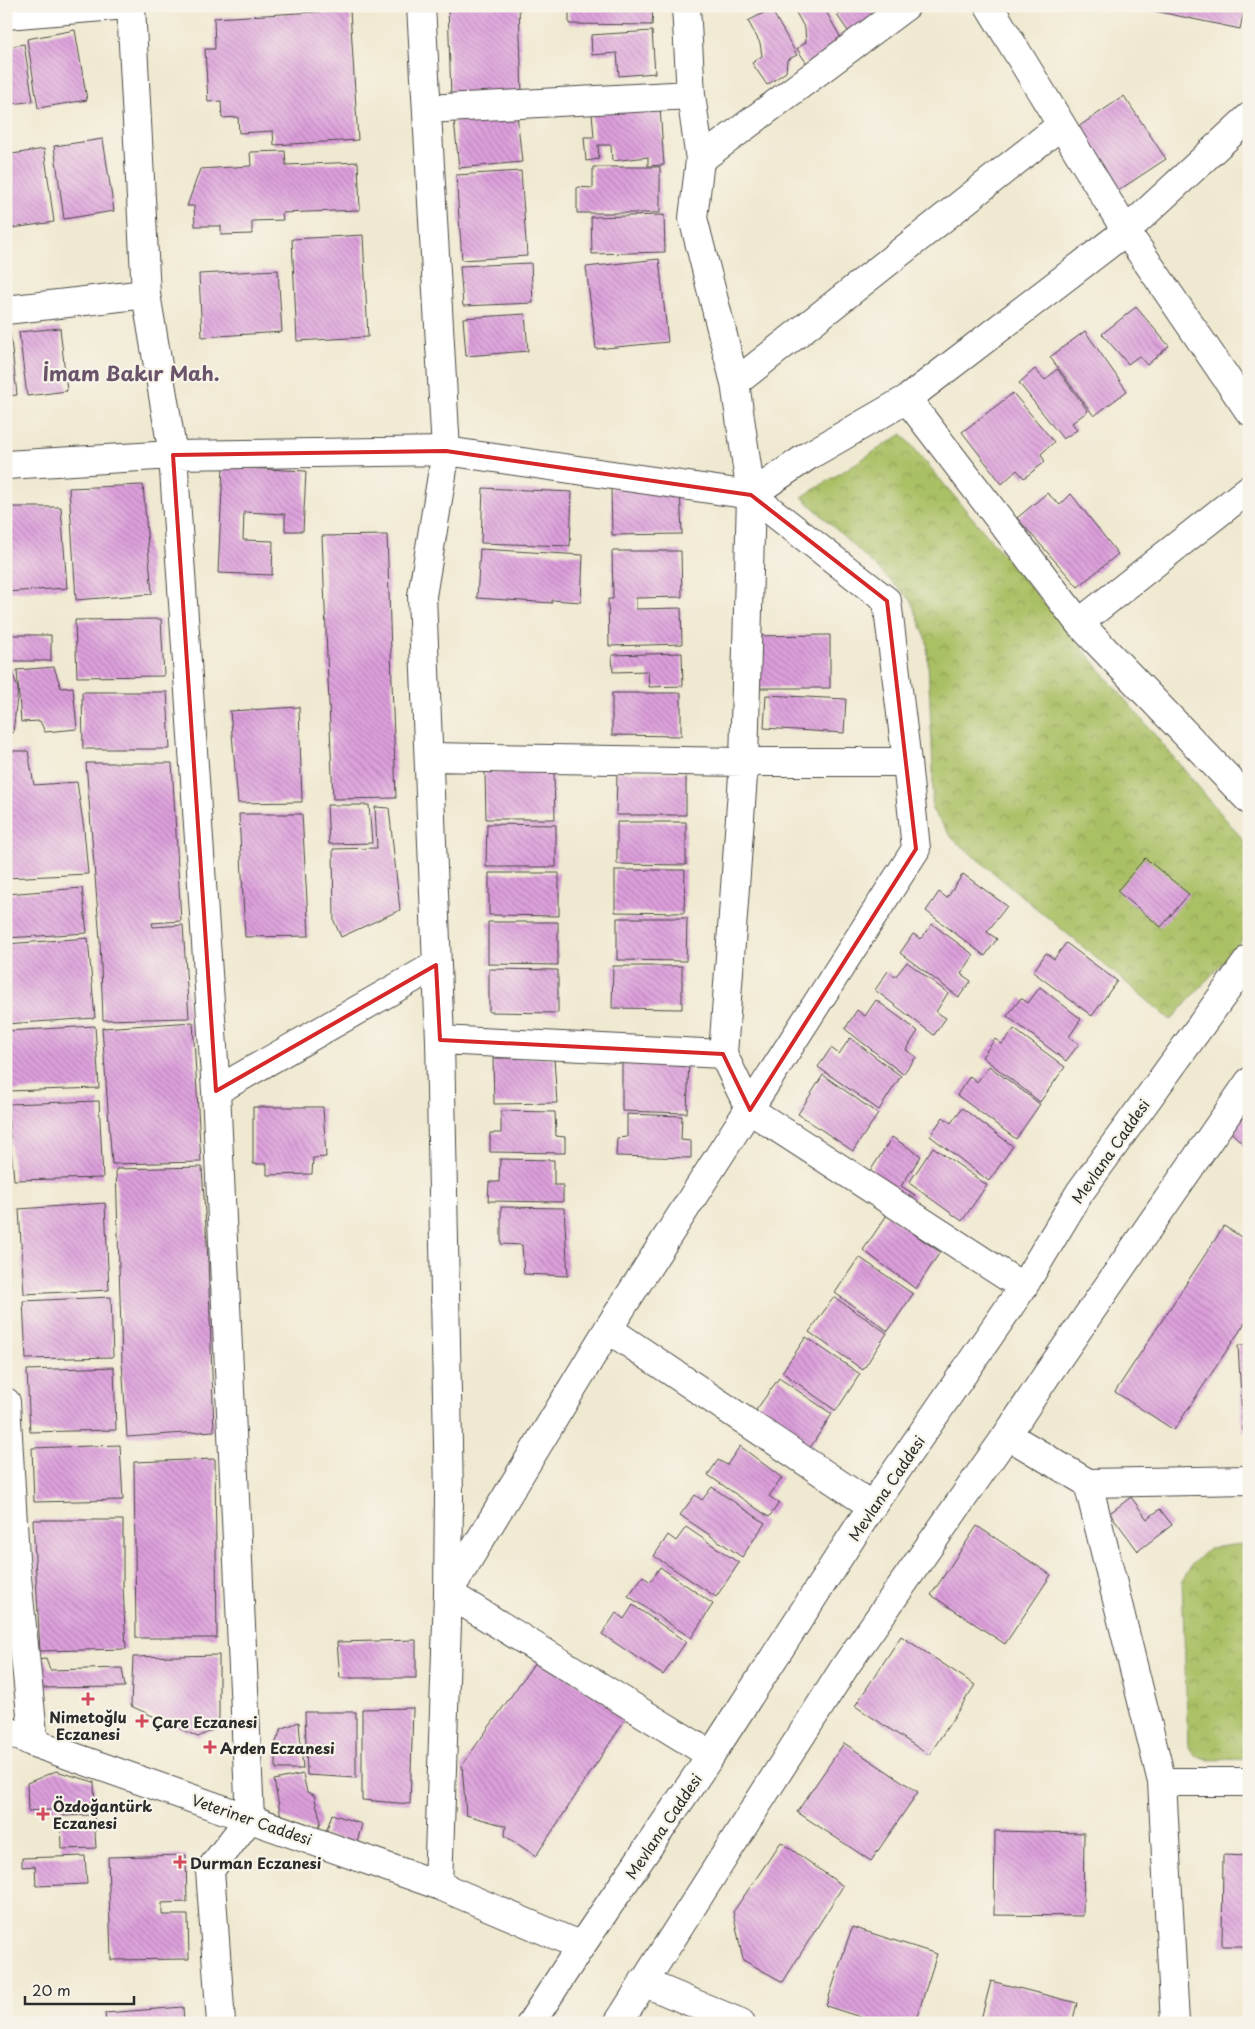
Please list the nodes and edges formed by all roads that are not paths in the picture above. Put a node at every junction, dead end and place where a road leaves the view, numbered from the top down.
1 (115, 6) edge
2 (131, 6) edge
3 (421, 6) edge
4 (686, 6) edge
5 (906, 6) edge
6 (989, 6) edge
7 (6, 15) edge
8 (691, 95) junction
9 (427, 109) junction
10 (1249, 117) edge
11 (1060, 126) junction
12 (700, 160) junction
13 (1126, 231) junction
14 (146, 294) junction
15 (6, 310) edge
16 (735, 383) junction
17 (907, 399) junction
18 (1249, 411) edge
19 (446, 451) junction
20 (173, 455) junction
21 (6, 464) edge
22 (1249, 490) edge
23 (751, 495) junction
24 (1079, 623) junction
25 (429, 757) junction
26 (744, 762) junction
27 (907, 762) junction
28 (1249, 800) edge
29 (1249, 959) edge
30 (436, 965) junction
31 (440, 1040) junction
32 (722, 1054) junction
33 (1249, 1082) edge
34 (216, 1091) junction
35 (750, 1110) junction
36 (1023, 1287) junction
37 (608, 1330) junction
38 (6, 1402) edge
39 (1007, 1435) junction
40 (1249, 1480) edge
41 (1088, 1483) junction
42 (872, 1506) junction
43 (448, 1593) junction
44 (6, 1730) edge
45 (34, 1743) junction
46 (711, 1755) junction
47 (1162, 1782) junction
48 (1249, 1782) edge
49 (250, 1818) junction
50 (438, 1885) junction
51 (580, 1946) junction
52 (643, 1982) junction
53 (221, 2023) edge
54 (531, 2023) edge
55 (618, 2023) edge
56 (741, 2023) edge
57 (1175, 2023) edge

1 - 7 street
2 - 14 street
3 - 9 street
4 - 8 street
5 - 12 street
6 - 11 street
8 - 9 street
8 - 12 street
9 - 19 street
10 - 13 street
11 - 13 street
11 - 16 street
12 - 16 street
13 - 17 street
13 - 18 street
14 - 15 street
14 - 20 street
16 - 23 street
17 - 23 street
17 - 24 street
19 - 20 street
19 - 23 street
19 - 25 street
20 - 21 street
20 - 34 street
22 - 24 street
23 - 26 street
23 - 27 street
24 - 28 street
25 - 26 street
25 - 30 street
26 - 27 street
26 - 32 street
27 - 35 street
29 - 36 street, Mevlana Caddesi
30 - 31 street
30 - 34 street
31 - 32 street
31 - 43 street
32 - 35 street
33 - 39 street
34 - 49 street
35 - 36 street
35 - 37 street
36 - 42 street, Mevlana Caddesi
37 - 42 street
37 - 43 street
38 - 45 street
39 - 41 street
39 - 52 street
40 - 41 street
41 - 47 street
42 - 46 street, Mevlana Caddesi
43 - 46 street
43 - 50 street
44 - 45 street, Veteriner Caddesi
45 - 49 street, Veteriner Caddesi
46 - 51 street, Mevlana Caddesi
47 - 48 street
47 - 57 street
49 - 50 street, Veteriner Caddesi
49 - 53 street
50 - 51 street, Veteriner Caddesi
51 - 54 street, Mevlana Caddesi
52 - 55 street
52 - 56 street

